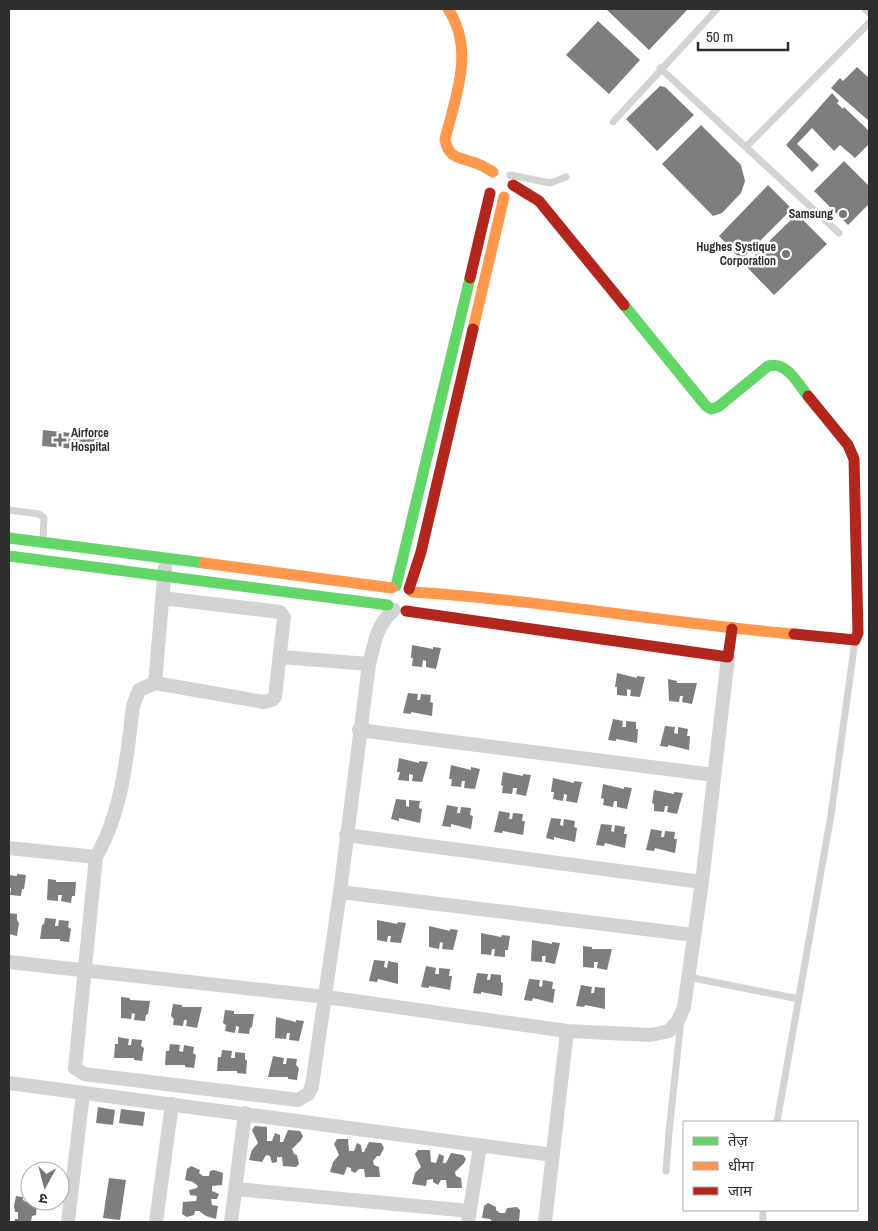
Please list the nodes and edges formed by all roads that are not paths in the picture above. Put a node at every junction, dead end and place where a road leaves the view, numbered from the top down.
1 (448, 9) edge
2 (717, 9) edge
3 (865, 9) edge
4 (869, 13) edge
5 (869, 23) edge
6 (660, 68) junction
7 (613, 122) dead end
8 (746, 148) junction
9 (493, 172) junction
10 (566, 177) dead end
11 (511, 180) junction
12 (490, 193) junction
13 (504, 197) junction
14 (839, 233) dead end
15 (9, 510) edge
16 (9, 538) edge
17 (42, 542) junction
18 (9, 556) edge
19 (166, 559) junction
20 (164, 576) junction
21 (394, 587) junction
22 (410, 591) junction
23 (162, 598) junction
24 (396, 608) junction
25 (732, 629) junction
26 (855, 640) junction
27 (280, 657) junction
28 (728, 657) junction
29 (369, 664) junction
30 (155, 683) junction
31 (359, 730) junction
32 (714, 775) junction
33 (346, 835) junction
34 (9, 848) edge
35 (96, 857) junction
36 (702, 882) junction
37 (340, 892) junction
38 (694, 935) junction
39 (9, 962) edge
40 (85, 971) junction
41 (688, 977) junction
42 (326, 997) junction
43 (799, 999) junction
44 (683, 1010) junction
45 (567, 1031) junction
46 (9, 1083) edge
47 (83, 1093) junction
48 (172, 1104) junction
49 (245, 1113) junction
50 (777, 1121) edge
51 (480, 1146) junction
52 (553, 1155) junction
53 (666, 1170) dead end
54 (236, 1189) junction
55 (469, 1217) edge
56 (68, 1222) edge
57 (156, 1222) edge
58 (231, 1222) edge
59 (545, 1222) edge

1 - 9 street
2 - 6 lane
3 - 4 lane
5 - 8 lane
6 - 7 lane
6 - 8 lane
8 - 14 lane
9 - 11 street
9 - 12 street
10 - 11 lane
11 - 13 street
11 - 26 street
12 - 13 street
12 - 21 street
13 - 22 street
15 - 17 lane
16 - 17 street
17 - 19 street
18 - 20 street
19 - 20 street
19 - 21 street
20 - 23 street
20 - 24 street
21 - 22 street
21 - 24 street
22 - 24 street
22 - 25 street
23 - 27 street
23 - 30 street
24 - 28 street
24 - 29 street
25 - 26 street
25 - 28 street
26 - 43 lane
27 - 29 street
27 - 30 street
28 - 32 street
29 - 31 street
30 - 35 street
31 - 32 street
31 - 33 street
32 - 36 street
33 - 36 street
33 - 37 street
34 - 35 street
35 - 40 street
36 - 38 street
37 - 38 street
37 - 42 street
38 - 41 street
39 - 40 street
40 - 42 street
40 - 42 street
41 - 43 lane
41 - 44 street
42 - 45 street
43 - 50 lane
44 - 45 street
44 - 53 lane
45 - 52 street
46 - 47 street
47 - 48 street
47 - 56 street
48 - 49 street
48 - 57 street
49 - 51 street
49 - 54 street
51 - 52 street
51 - 55 street
52 - 59 street
54 - 55 street
54 - 58 street

